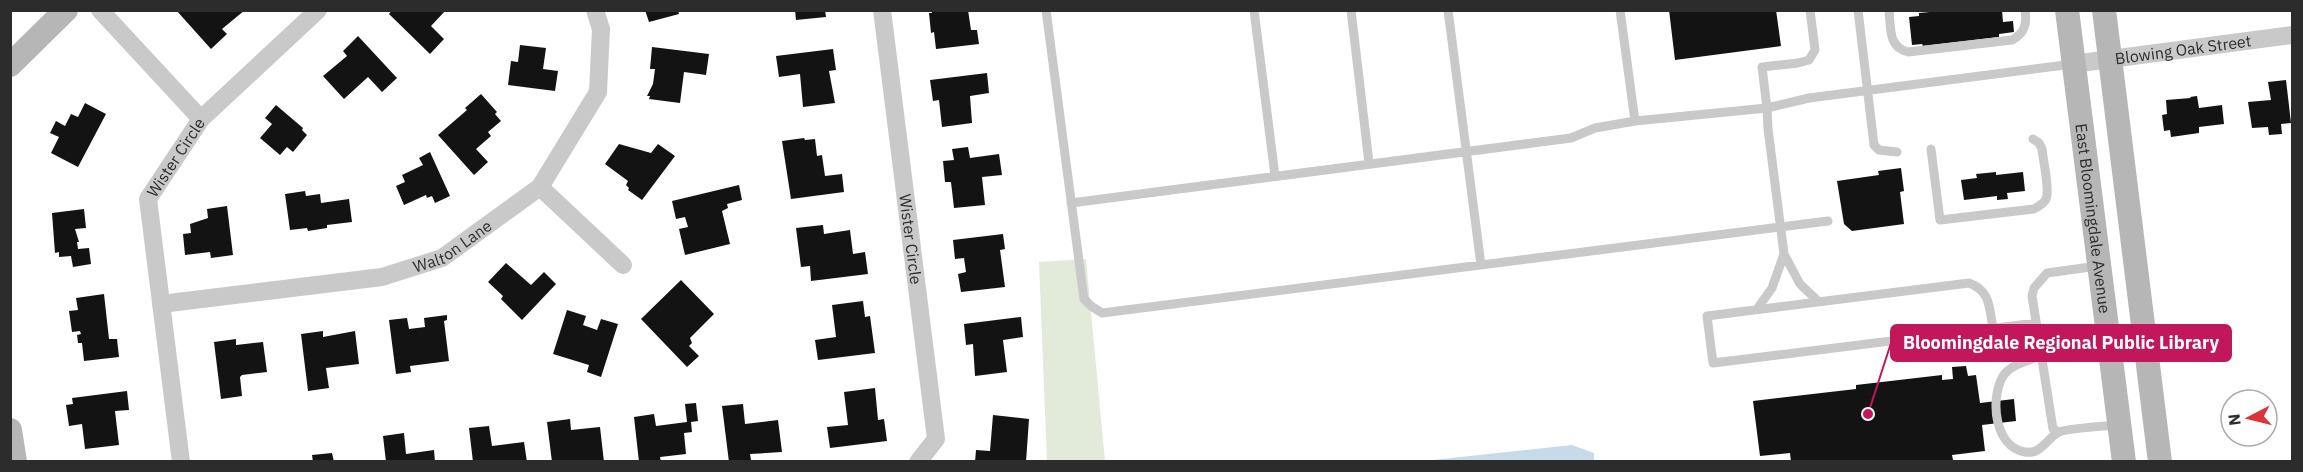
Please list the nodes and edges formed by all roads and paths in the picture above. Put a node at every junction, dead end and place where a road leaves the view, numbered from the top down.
1 (66, 10) edge
2 (100, 10) edge
3 (318, 10) edge
4 (594, 10) edge
5 (882, 10) edge
6 (1046, 10) edge
7 (1254, 10) edge
8 (1351, 10) edge
9 (1448, 10) edge
10 (1620, 10) edge
11 (1810, 10) edge
12 (1858, 10) edge
13 (1889, 10) edge
14 (2025, 10) edge
15 (2067, 10) edge
16 (2104, 10) edge
17 (2292, 35) edge
18 (2110, 59) junction
19 (2073, 64) junction
20 (10, 65) edge
21 (1869, 92) junction
22 (1767, 108) junction
23 (201, 119) junction
24 (1635, 121) junction
25 (2033, 139) dead end
26 (1931, 149) dead end
27 (1466, 151) junction
28 (1897, 152) dead end
29 (1370, 164) junction
30 (1275, 176) junction
31 (540, 187) junction
32 (1071, 203) junction
33 (1828, 221) dead end
34 (1780, 227) junction
35 (1784, 254) junction
36 (624, 265) dead end
37 (1480, 265) junction
38 (2100, 266) junction
39 (1819, 302) junction
40 (161, 304) junction
41 (1757, 309) junction
42 (2037, 323) junction
43 (1992, 328) junction
44 (2041, 356) junction
45 (2119, 424) junction
46 (10, 430) edge
47 (2060, 432) junction
48 (15, 462) edge
49 (181, 462) edge
50 (918, 462) edge
51 (2124, 462) edge
52 (2160, 462) edge

1 - 20 main road
2 - 23 street
3 - 23 street, Wister Circle
4 - 31 street, Walton Lane
5 - 50 street, Wister Circle
6 - 32 lane
7 - 30 lane
8 - 29 lane
9 - 27 lane
10 - 24 lane
11 - 22 lane
12 - 21 lane
13 - 14 lane
15 - 19 main road, East Bloomingdale Avenue
16 - 18 main road
17 - 18 street, Blowing Oak Street
18 - 19 street, Blowing Oak Street
18 - 52 main road
19 - 21 lane
19 - 38 main road, East Bloomingdale Avenue
21 - 22 lane
21 - 28 lane
22 - 24 lane
22 - 34 lane
23 - 40 street, Wister Circle
24 - 27 lane
25 - 26 lane
27 - 29 lane
27 - 37 lane
29 - 30 lane
30 - 32 lane
31 - 36 street
31 - 40 street, Walton Lane
32 - 37 lane
33 - 34 lane
34 - 35 lane
34 - 37 lane
35 - 39 lane
35 - 41 lane
38 - 42 lane
38 - 45 main road, East Bloomingdale Avenue
39 - 41 lane
39 - 43 lane
40 - 49 street, Wister Circle
41 - 43 lane
42 - 43 lane
42 - 44 lane
44 - 47 lane
44 - 47 lane
45 - 47 lane
45 - 51 main road, East Bloomingdale Avenue
46 - 48 main road

